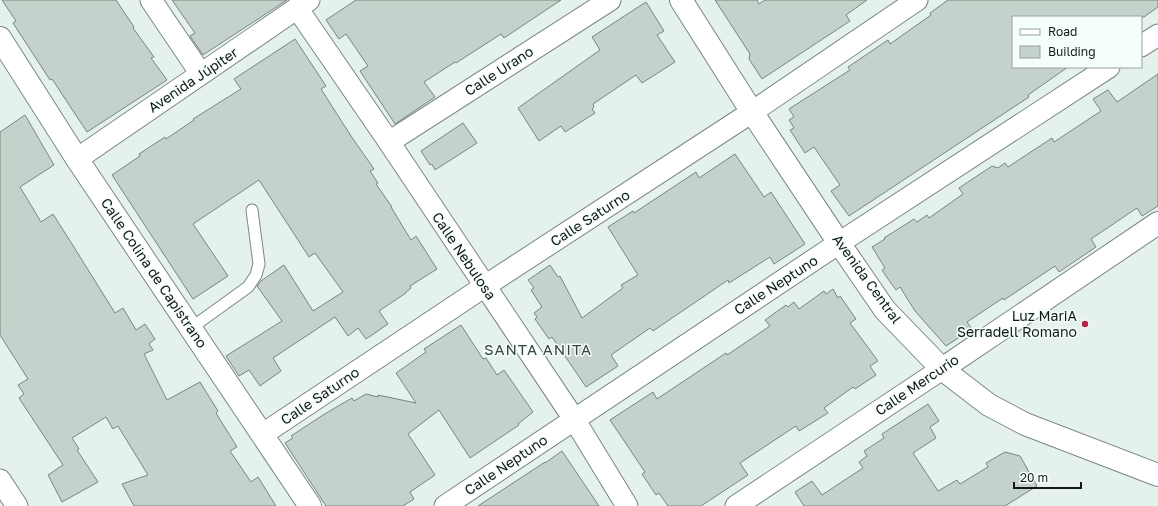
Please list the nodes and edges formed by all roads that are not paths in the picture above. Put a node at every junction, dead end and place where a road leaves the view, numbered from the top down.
1 (151, 0) edge
2 (610, 0) edge
3 (681, 0) edge
4 (917, 0) edge
5 (303, 4) edge
6 (1158, 34) edge
7 (0, 38) edge
8 (1142, 45) edge
9 (1106, 68) edge
10 (201, 74) junction
11 (752, 112) junction
12 (389, 142) junction
13 (76, 159) junction
14 (252, 210) dead end
15 (1158, 223) edge
16 (840, 243) junction
17 (485, 286) junction
18 (191, 328) junction
19 (942, 369) junction
20 (574, 419) junction
21 (263, 434) junction
22 (1158, 475) edge
23 (0, 480) edge
24 (17, 506) edge
25 (310, 506) edge
26 (445, 506) edge
27 (627, 506) edge
28 (736, 506) edge

1 - 10 street
2 - 12 street, Calle Urano
3 - 11 street, Avenida Central
4 - 11 street, Calle Saturno
5 - 10 street, Avenida Júpiter
5 - 12 street, Calle Nebulosa
6 - 8 street
7 - 13 street, Calle Colina de Capistrano
9 - 16 street, Calle Neptuno
10 - 13 street, Avenida Júpiter
11 - 16 street, Avenida Central
11 - 17 street, Calle Saturno
12 - 17 street, Calle Nebulosa
13 - 18 street, Calle Colina de Capistrano
14 - 18 lane
15 - 19 street, Calle Mercurio
16 - 19 street, Avenida Central
16 - 20 street, Calle Neptuno
17 - 20 street, Calle Nebulosa
17 - 21 street, Calle Saturno
18 - 21 street, Calle Colina de Capistrano
19 - 22 street, Avenida Central
19 - 28 street, Calle Mercurio
20 - 26 street, Calle Neptuno
20 - 27 street, Calle Nebulosa
21 - 25 street, Calle Colina de Capistrano
23 - 24 street

